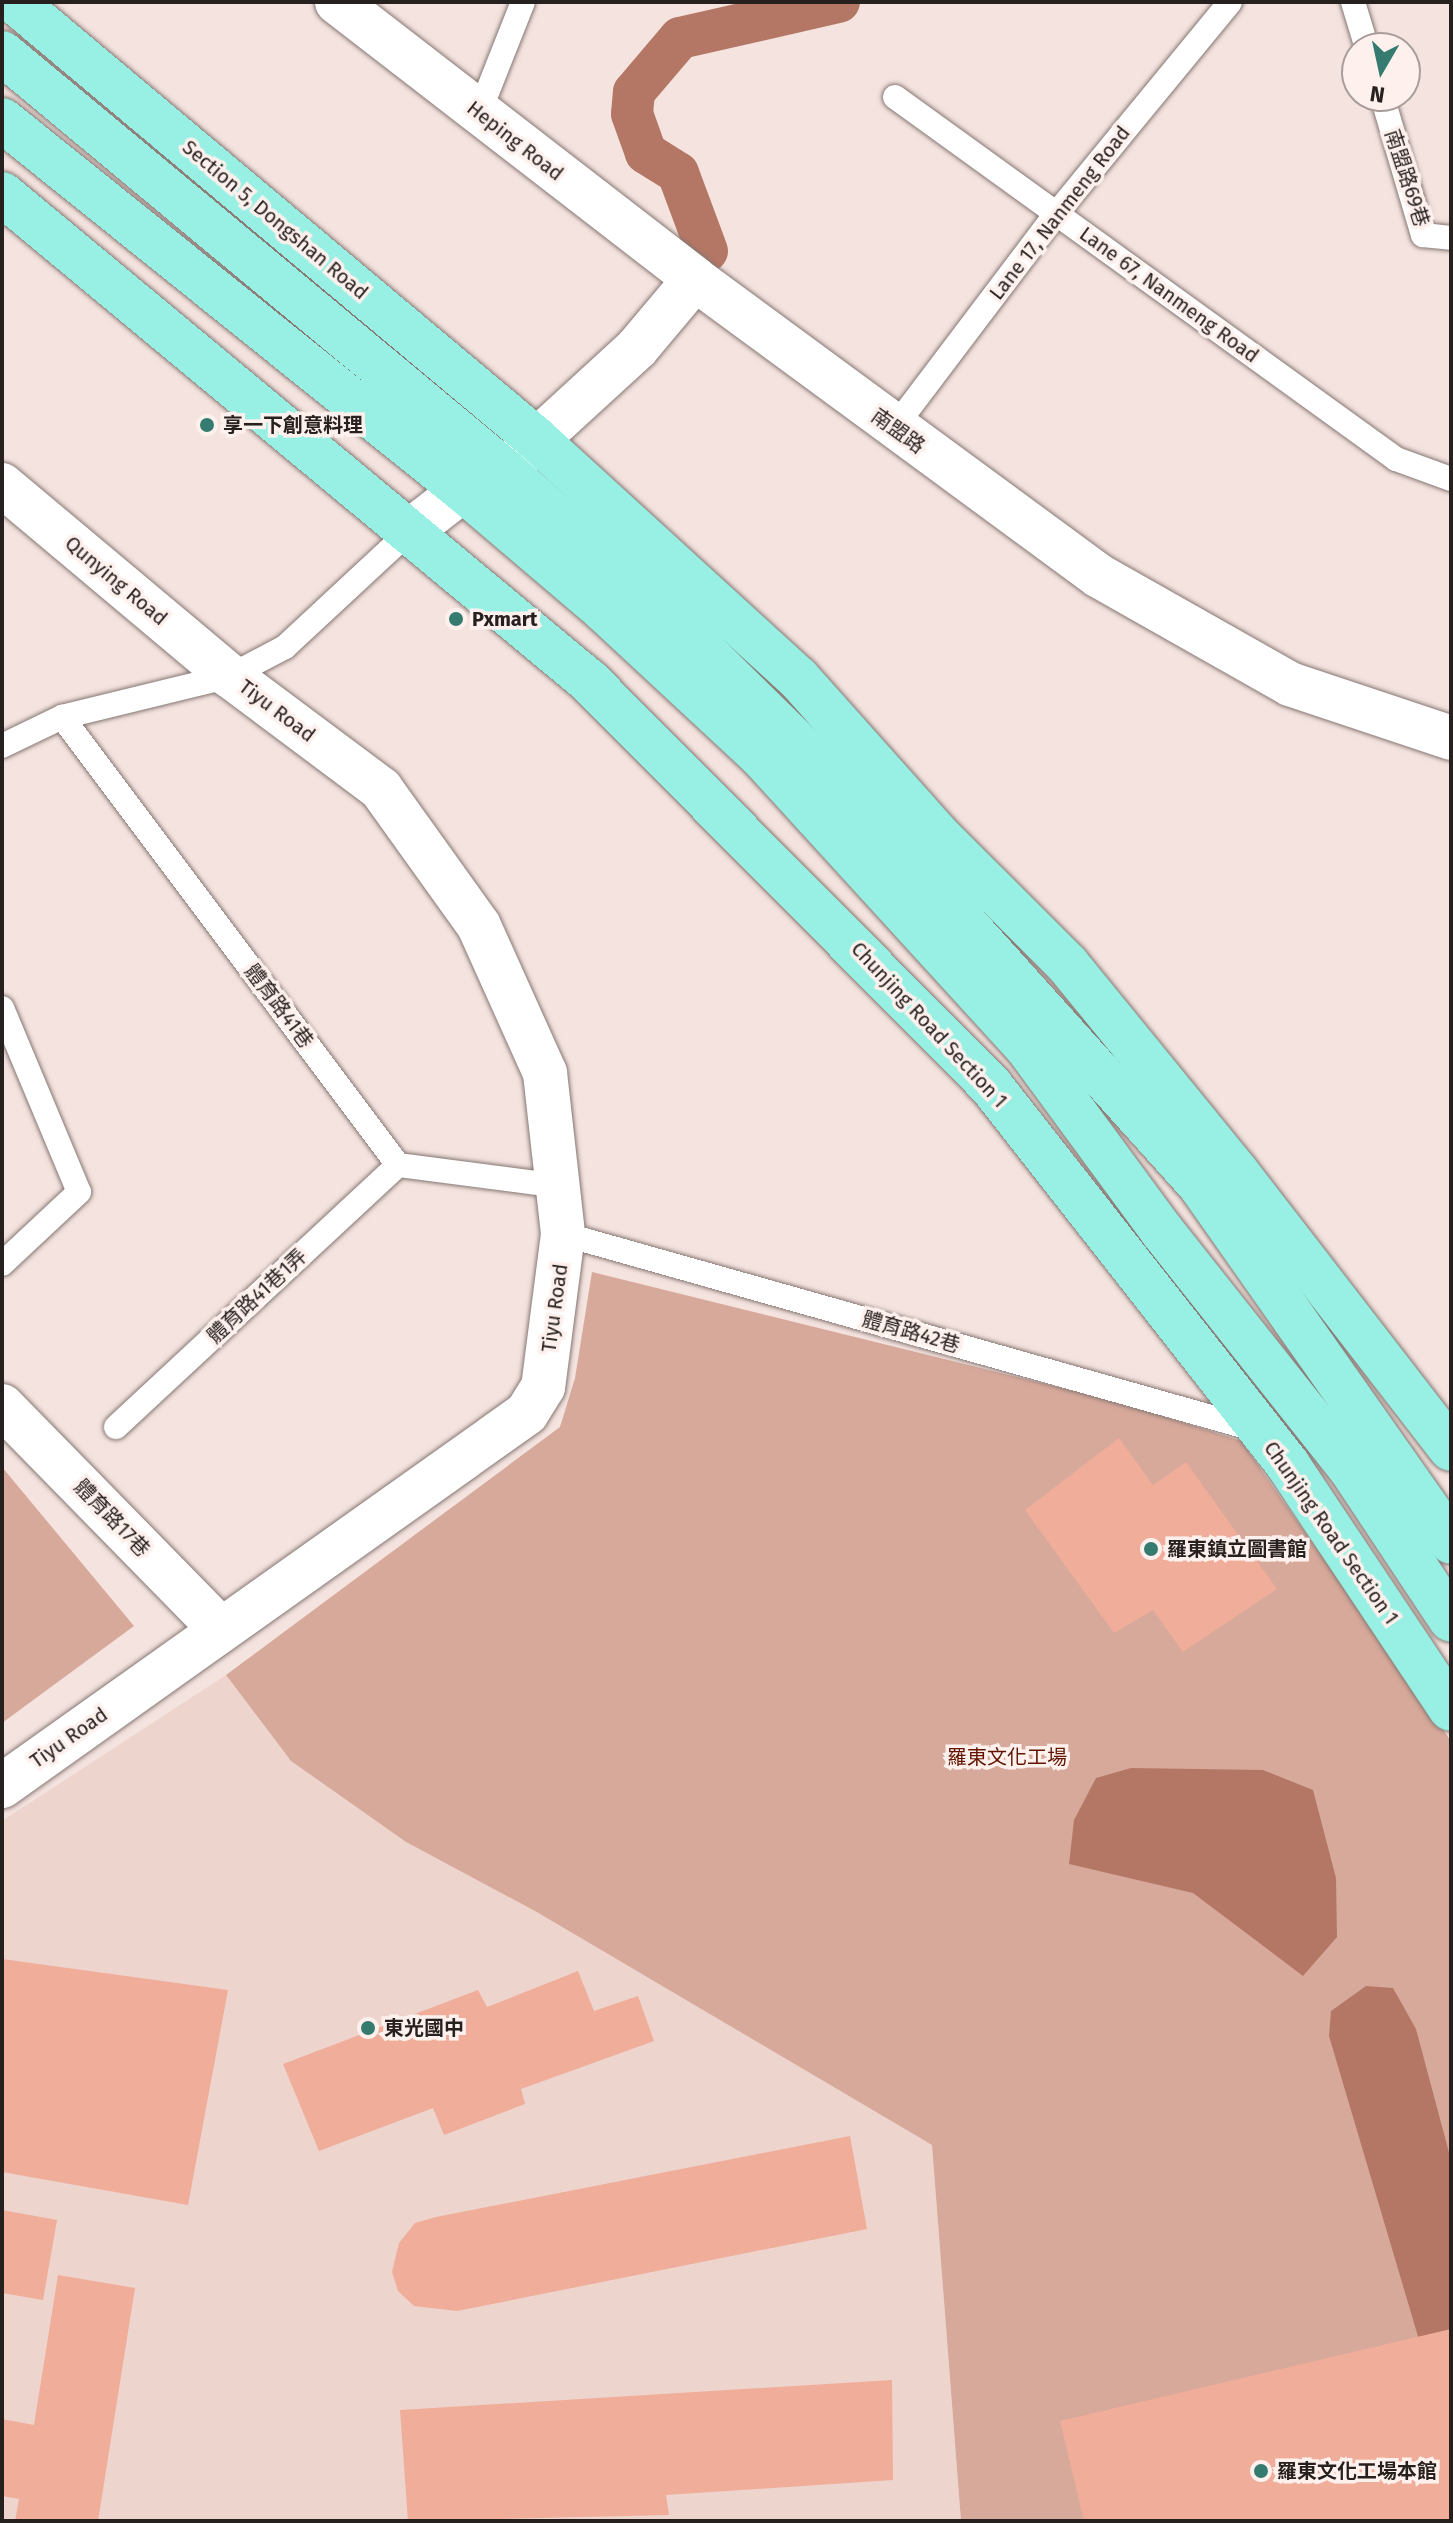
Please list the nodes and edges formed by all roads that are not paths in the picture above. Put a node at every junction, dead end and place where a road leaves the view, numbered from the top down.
1 (15, 2) edge
2 (337, 2) edge
3 (523, 2) edge
4 (1230, 2) edge
5 (1353, 2) edge
6 (1362, 32) edge
7 (2, 53) edge
8 (895, 97) dead end
9 (1387, 112) edge
10 (479, 113) junction
11 (2, 120) edge
12 (2, 194) edge
13 (1056, 214) junction
14 (1451, 238) edge
15 (695, 279) junction
16 (894, 428) junction
17 (535, 438) junction
18 (504, 470) junction
19 (1451, 479) edge
20 (2, 485) edge
21 (463, 490) junction
22 (410, 531) junction
23 (230, 676) junction
24 (62, 717) junction
25 (1451, 738) edge
26 (2, 746) edge
27 (2, 1008) edge
28 (398, 1165) junction
29 (559, 1186) junction
30 (563, 1234) junction
31 (2, 1264) edge
32 (2, 1406) edge
33 (1443, 1424) edge
34 (116, 1427) dead end
35 (1259, 1430) junction
36 (1451, 1542) edge
37 (1451, 1620) edge
38 (221, 1630) junction
39 (1451, 1709) edge
40 (2, 1786) edge

1 - 17 main road, Section 5, Dongshan Road
2 - 10 street, Heping Road
3 - 10 lane
4 - 13 lane, Lane 17, Nanmeng Road
5 - 6 lane
7 - 18 main road
8 - 13 lane, Lane 67, Nanmeng Road
9 - 14 lane, 南盟路69巷
10 - 15 street, Heping Road
11 - 21 main road
12 - 22 main road
13 - 16 lane, Lane 17, Nanmeng Road
13 - 19 lane, Lane 67, Nanmeng Road
15 - 16 street, 南盟路
15 - 17 street
16 - 25 street, 南盟路
17 - 18 street
17 - 33 main road
18 - 21 street
18 - 36 main road
20 - 23 street, Qunying Road
21 - 22 street
21 - 37 main road
22 - 23 lane
22 - 35 main road, Chunjing Road Section 1
23 - 24 lane
23 - 29 street, Tiyu Road
24 - 26 lane
24 - 28 lane, 體育路41巷
27 - 31 lane
28 - 29 lane
28 - 34 lane, 體育路41巷1弄
29 - 30 street, Tiyu Road
30 - 35 lane, 體育路42巷
30 - 38 street, Tiyu Road
32 - 38 street, 體育路17巷
35 - 39 main road, Chunjing Road Section 1
38 - 40 street, Tiyu Road

